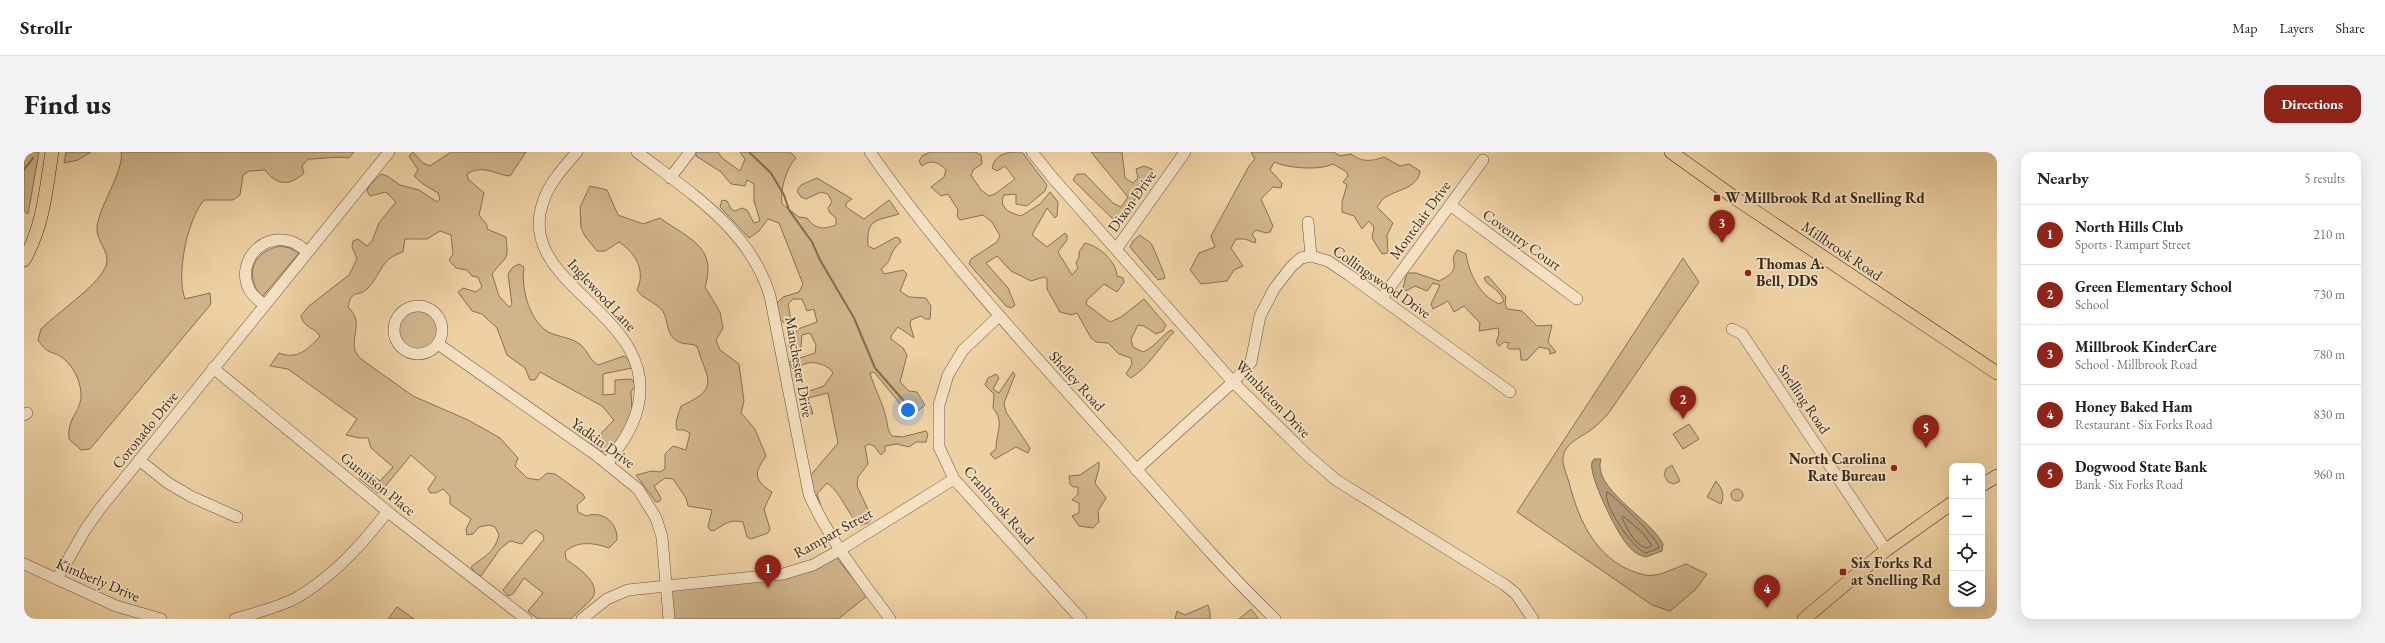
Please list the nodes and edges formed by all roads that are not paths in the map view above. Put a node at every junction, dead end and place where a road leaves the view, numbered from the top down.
1 (52, 152) edge
2 (389, 152) edge
3 (577, 152) edge
4 (637, 152) edge
5 (690, 152) edge
6 (870, 152) edge
7 (1032, 152) edge
8 (1185, 152) edge
9 (1671, 152) edge
10 (1483, 160) dead end
11 (670, 178) junction
12 (1450, 205) junction
13 (1308, 222) dead end
14 (1117, 248) junction
15 (308, 252) junction
16 (1311, 256) junction
17 (24, 260) edge
18 (1382, 298) junction
19 (1577, 299) dead end
20 (264, 305) junction
21 (998, 316) junction
22 (1732, 329) dead end
23 (438, 344) junction
24 (213, 368) junction
25 (1997, 373) edge
26 (1233, 382) junction
27 (1510, 392) dead end
28 (140, 460) junction
29 (608, 464) junction
30 (1136, 470) junction
31 (1997, 476) edge
32 (954, 479) junction
33 (1985, 483) edge
34 (1949, 505) edge
35 (387, 512) junction
36 (237, 517) dead end
37 (840, 550) junction
38 (1886, 550) junction
39 (24, 564) edge
40 (58, 579) junction
41 (667, 585) junction
42 (161, 619) edge
43 (235, 619) edge
44 (526, 619) edge
45 (582, 619) edge
46 (669, 619) edge
47 (890, 619) edge
48 (1081, 619) edge
49 (1275, 619) edge
50 (1533, 619) edge
51 (1804, 619) edge

1 - 17 main road
2 - 15 street, Coronado Drive
3 - 29 street, Inglewood Lane
4 - 11 street, Manchester Drive
5 - 11 street
6 - 21 street, Shelley Road
7 - 14 street, Wimbleton Drive
8 - 14 street, Dixon Drive
9 - 25 main road, Millbrook Road
10 - 12 street, Montclair Drive
11 - 37 street, Manchester Drive
12 - 18 street, Montclair Drive
12 - 19 street, Coventry Court
13 - 16 street
14 - 26 street, Wimbleton Drive
15 - 20 street, Coronado Drive
15 - 20 street
16 - 18 street, Collingswood Drive
16 - 26 street, Collingswood Drive
18 - 27 street, Collingswood Drive
20 - 24 street, Coronado Drive
21 - 30 street, Shelley Road
21 - 32 street, Cranbrook Road
22 - 38 street, Snelling Road
23 - 23 street
23 - 29 street, Yadkin Drive
24 - 28 street, Coronado Drive
24 - 35 street, Gunnison Place
26 - 30 street, Collingswood Drive
26 - 50 street, Wimbleton Drive
28 - 36 street
28 - 40 street, Coronado Drive
29 - 41 street, Yadkin Drive
30 - 49 street, Shelley Road
31 - 33 main road
32 - 37 street, Rampart Street
32 - 48 street, Cranbrook Road
34 - 38 main road
35 - 43 street
35 - 44 street, Gunnison Place
37 - 41 street, Rampart Street
37 - 47 street, Manchester Drive
38 - 51 main road
39 - 40 street, Kimberly Drive
40 - 42 street, Kimberly Drive
41 - 45 street, Rampart Street
41 - 46 street, Yadkin Drive

